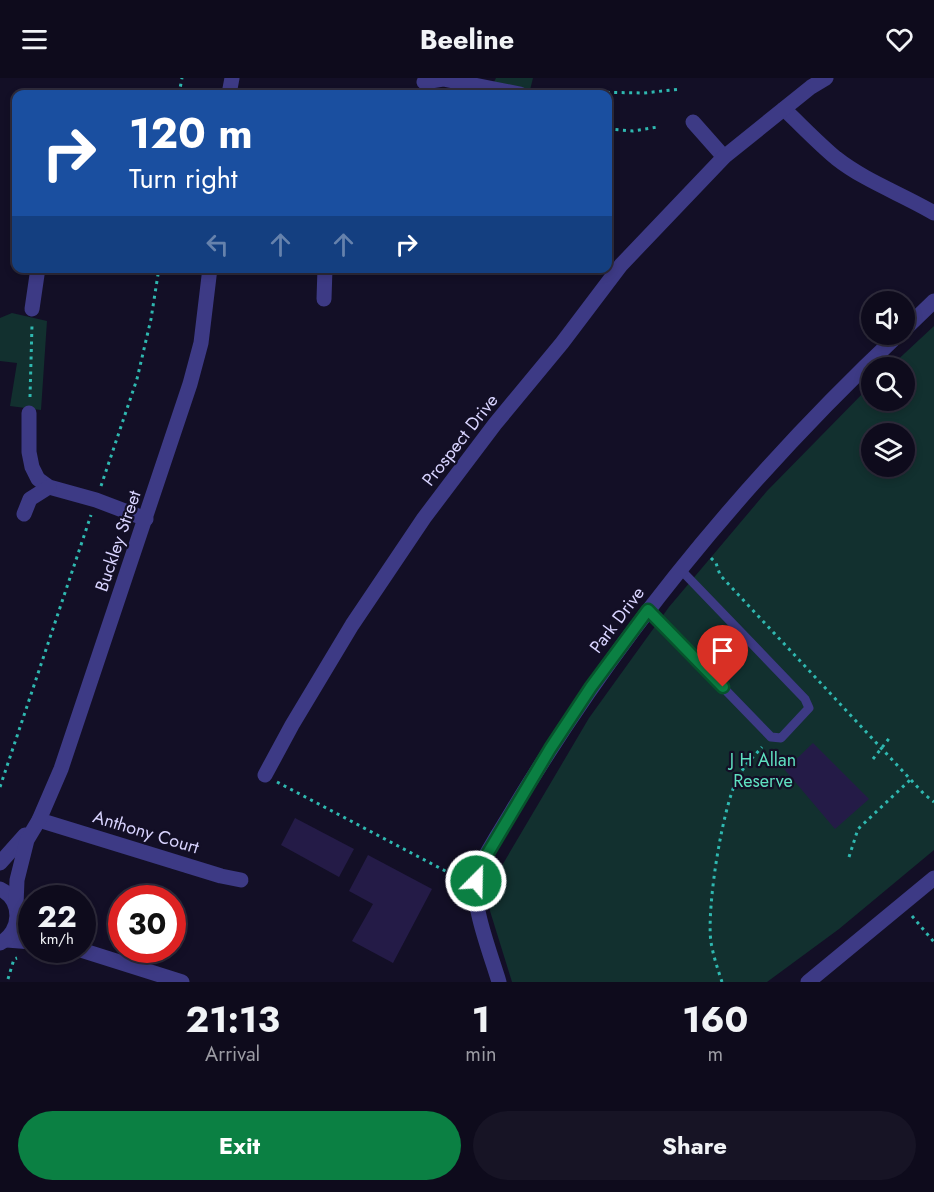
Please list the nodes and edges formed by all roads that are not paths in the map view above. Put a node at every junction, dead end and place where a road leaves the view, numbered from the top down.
1 (826, 78) edge
2 (423, 85) edge
3 (499, 90) edge
4 (784, 109) junction
5 (693, 122) dead end
6 (724, 157) junction
7 (934, 213) edge
8 (37, 273) edge
9 (209, 273) edge
10 (325, 273) edge
11 (324, 299) dead end
12 (934, 301) edge
13 (32, 309) road end
14 (915, 319) edge
15 (888, 345) edge
16 (29, 413) road end
17 (49, 487) junction
18 (24, 514) dead end
19 (146, 519) junction
20 (680, 570) junction
21 (648, 610) junction
22 (265, 775) road end
23 (39, 820) junction
24 (0, 862) edge
25 (934, 878) edge
26 (241, 880) dead end
27 (0, 889) edge
28 (16, 907) junction
29 (18, 942) edge
30 (2, 943) edge
31 (96, 953) edge
32 (182, 982) edge
33 (499, 982) edge
34 (808, 982) edge

1 - 4 street, Prospect Drive
2 - 3 street
4 - 6 street, Prospect Drive
4 - 7 street
5 - 6 street
6 - 22 street, Prospect Drive
8 - 13 street
9 - 19 street, Buckley Street
10 - 11 street
12 - 14 street
15 - 20 street, Park Drive
16 - 17 street
17 - 18 street
17 - 19 street
19 - 23 street, Buckley Street
20 - 21 street, Park Drive
20 - 21 lane
21 - 33 street, Park Drive
23 - 24 street, Buckley Street
23 - 26 street, Anthony Court
23 - 28 street, Buckley Street
25 - 34 street
27 - 28 street
28 - 30 street, Buckley Street
29 - 30 street
31 - 32 street

